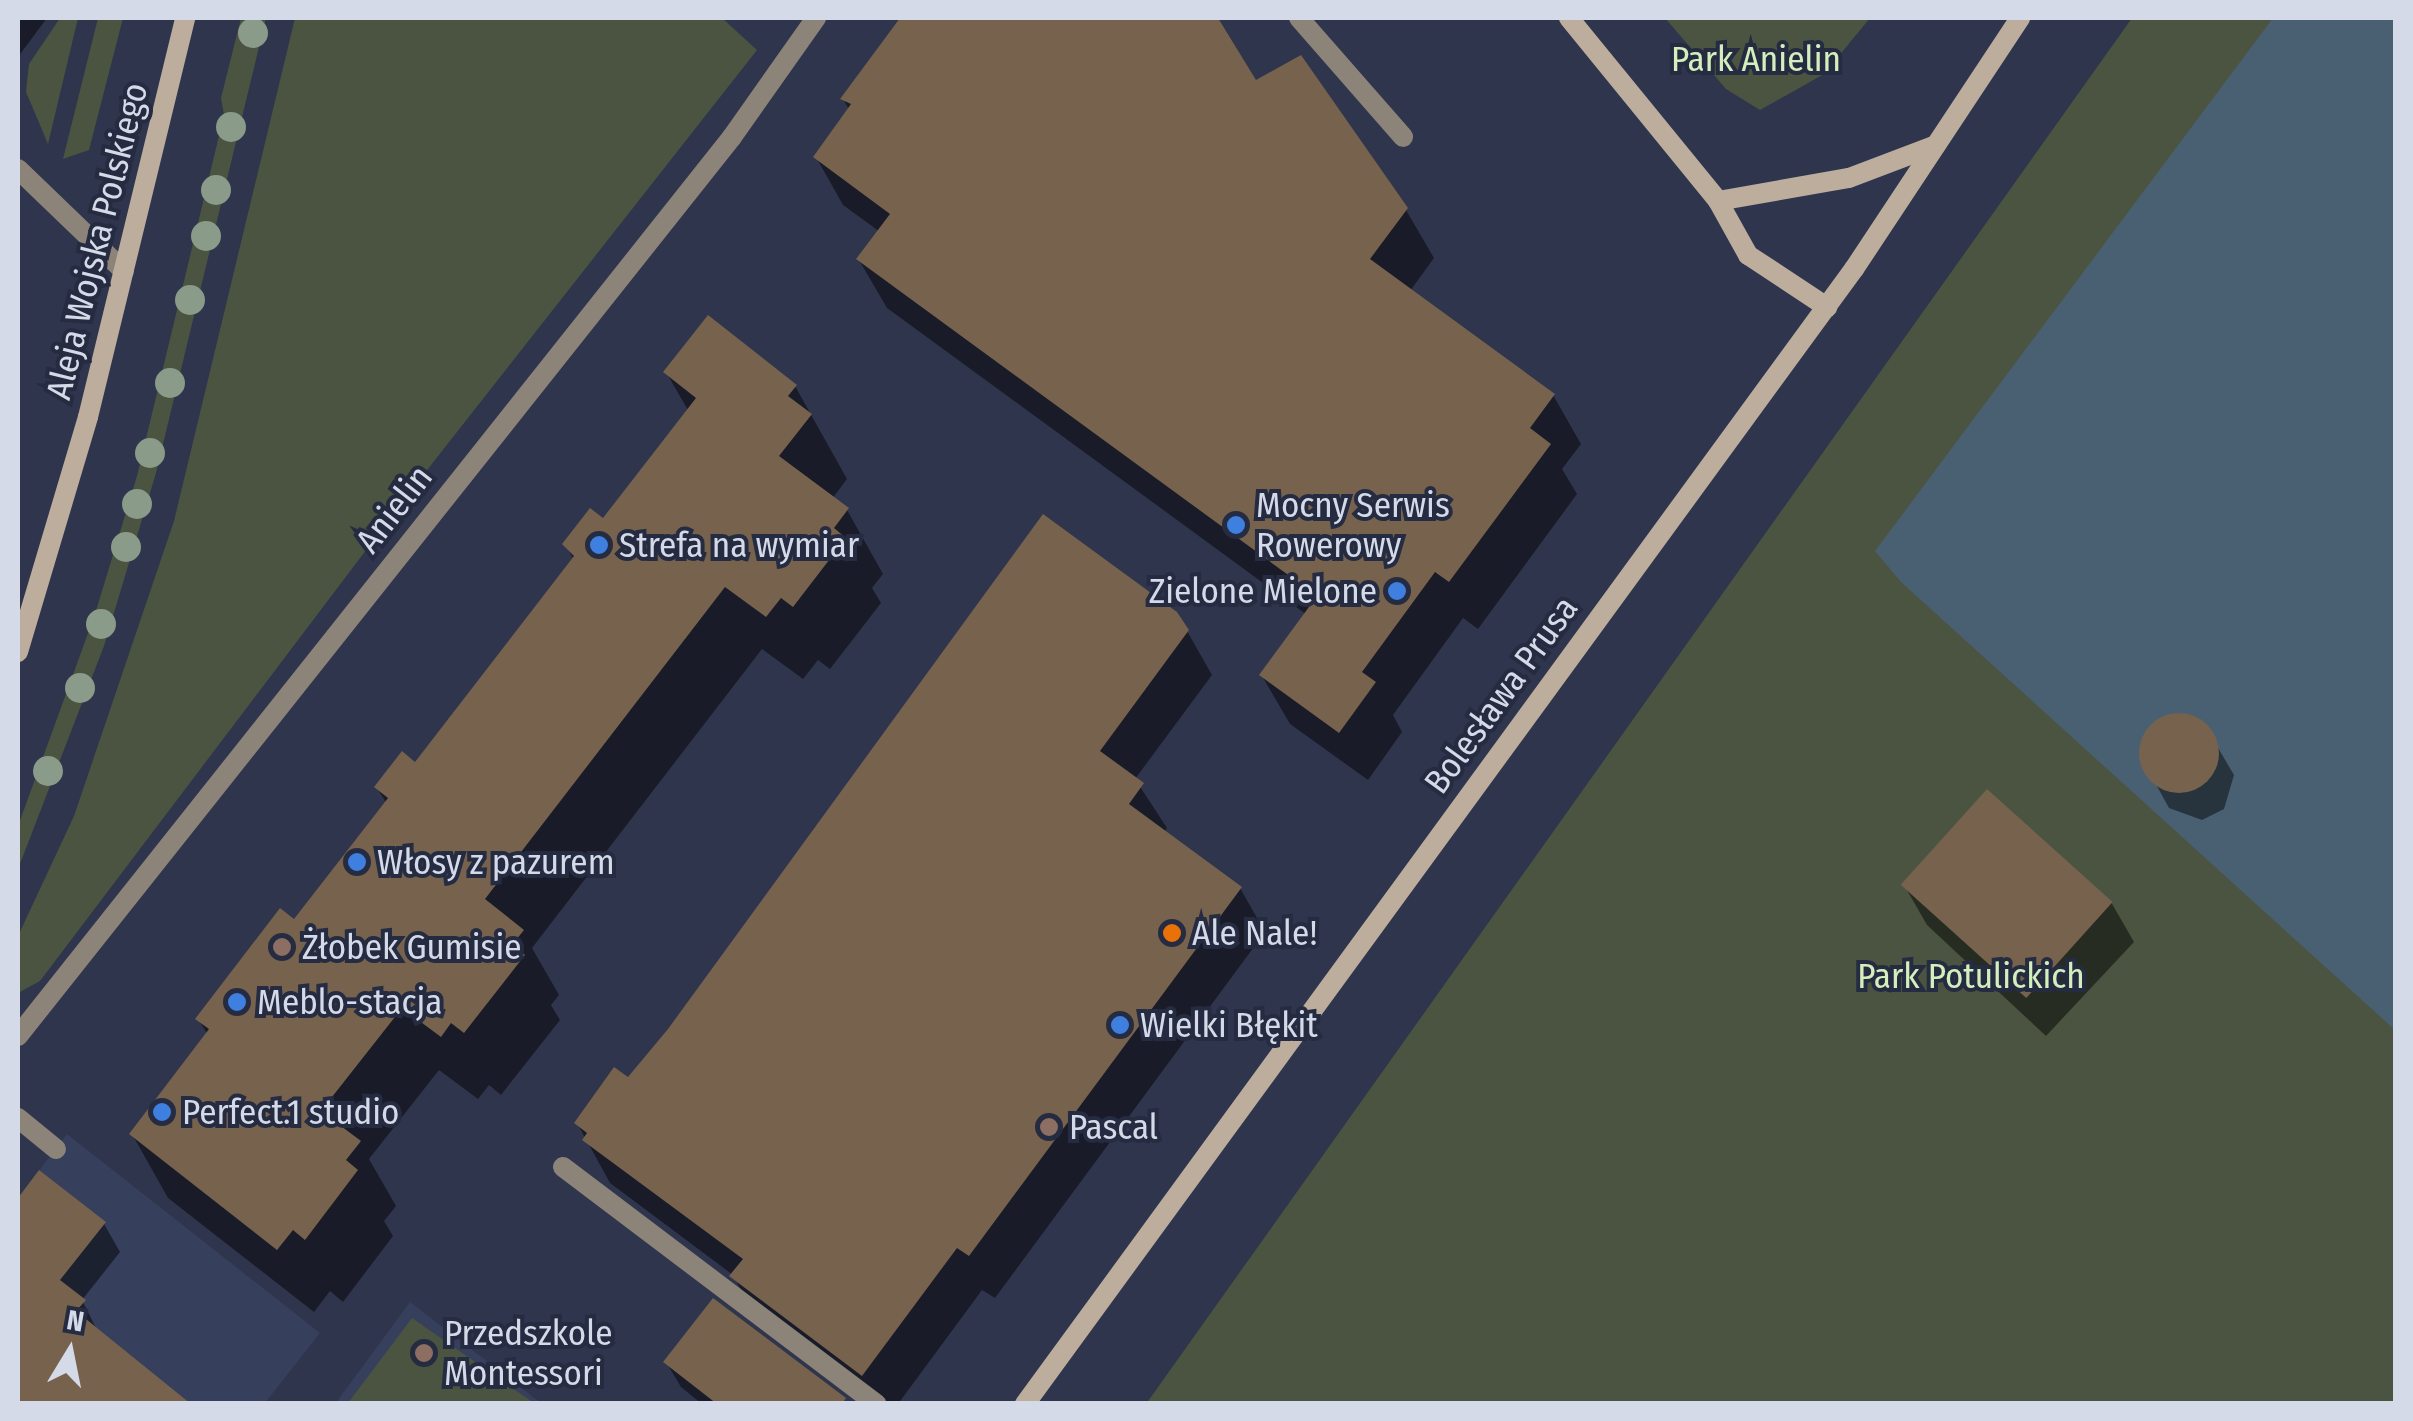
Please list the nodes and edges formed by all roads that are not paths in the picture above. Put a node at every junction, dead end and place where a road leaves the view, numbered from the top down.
1 (185, 18) edge
2 (816, 18) edge
3 (1299, 18) edge
4 (1570, 18) edge
5 (2020, 18) edge
6 (1402, 138) dead end
7 (1936, 145) junction
8 (18, 169) edge
9 (1718, 201) junction
10 (124, 271) junction
11 (1827, 307) junction
12 (18, 652) edge
13 (18, 1036) edge
14 (18, 1118) edge
15 (56, 1149) dead end
16 (564, 1167) dead end
17 (876, 1404) edge
18 (1025, 1404) edge

1 - 10 street, Aleja Wojska Polskiego
2 - 13 street, Anielin
3 - 6 street
4 - 9 street
5 - 7 street, Bolesława Prusa
7 - 9 street
7 - 11 street, Bolesława Prusa
8 - 10 street
9 - 11 street
10 - 12 street, Aleja Wojska Polskiego
11 - 18 street, Bolesława Prusa
14 - 15 street
16 - 17 street

